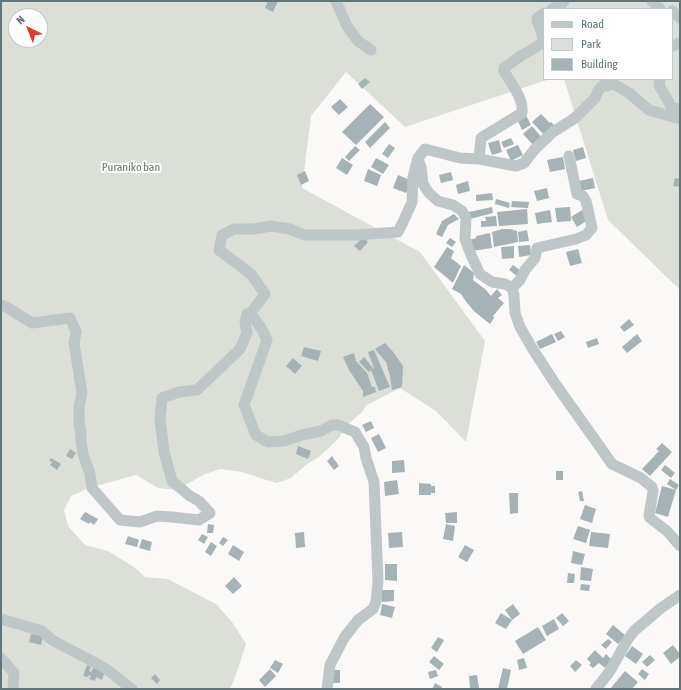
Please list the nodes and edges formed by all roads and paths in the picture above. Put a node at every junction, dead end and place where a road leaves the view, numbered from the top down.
1 (336, 1) edge
2 (564, 1) edge
3 (554, 8) edge
4 (543, 14) edge
5 (543, 39) edge
6 (543, 39) edge
7 (370, 50) dead end
8 (660, 80) edge
9 (680, 109) edge
10 (680, 119) edge
11 (569, 156) dead end
12 (418, 158) junction
13 (479, 159) junction
14 (512, 288) junction
15 (1, 305) edge
16 (250, 314) junction
17 (680, 546) edge
18 (680, 595) edge
19 (1, 619) edge
20 (1, 658) edge
21 (13, 689) edge
22 (132, 689) edge
23 (327, 689) edge
24 (596, 689) edge

1 - 7 street
2 - 3 street
4 - 6 street
5 - 13 street
8 - 9 street
10 - 13 street
11 - 14 street
12 - 13 street
12 - 14 street
12 - 16 street
14 - 17 street
15 - 16 street
16 - 23 street
18 - 24 street
19 - 22 street
20 - 21 street

